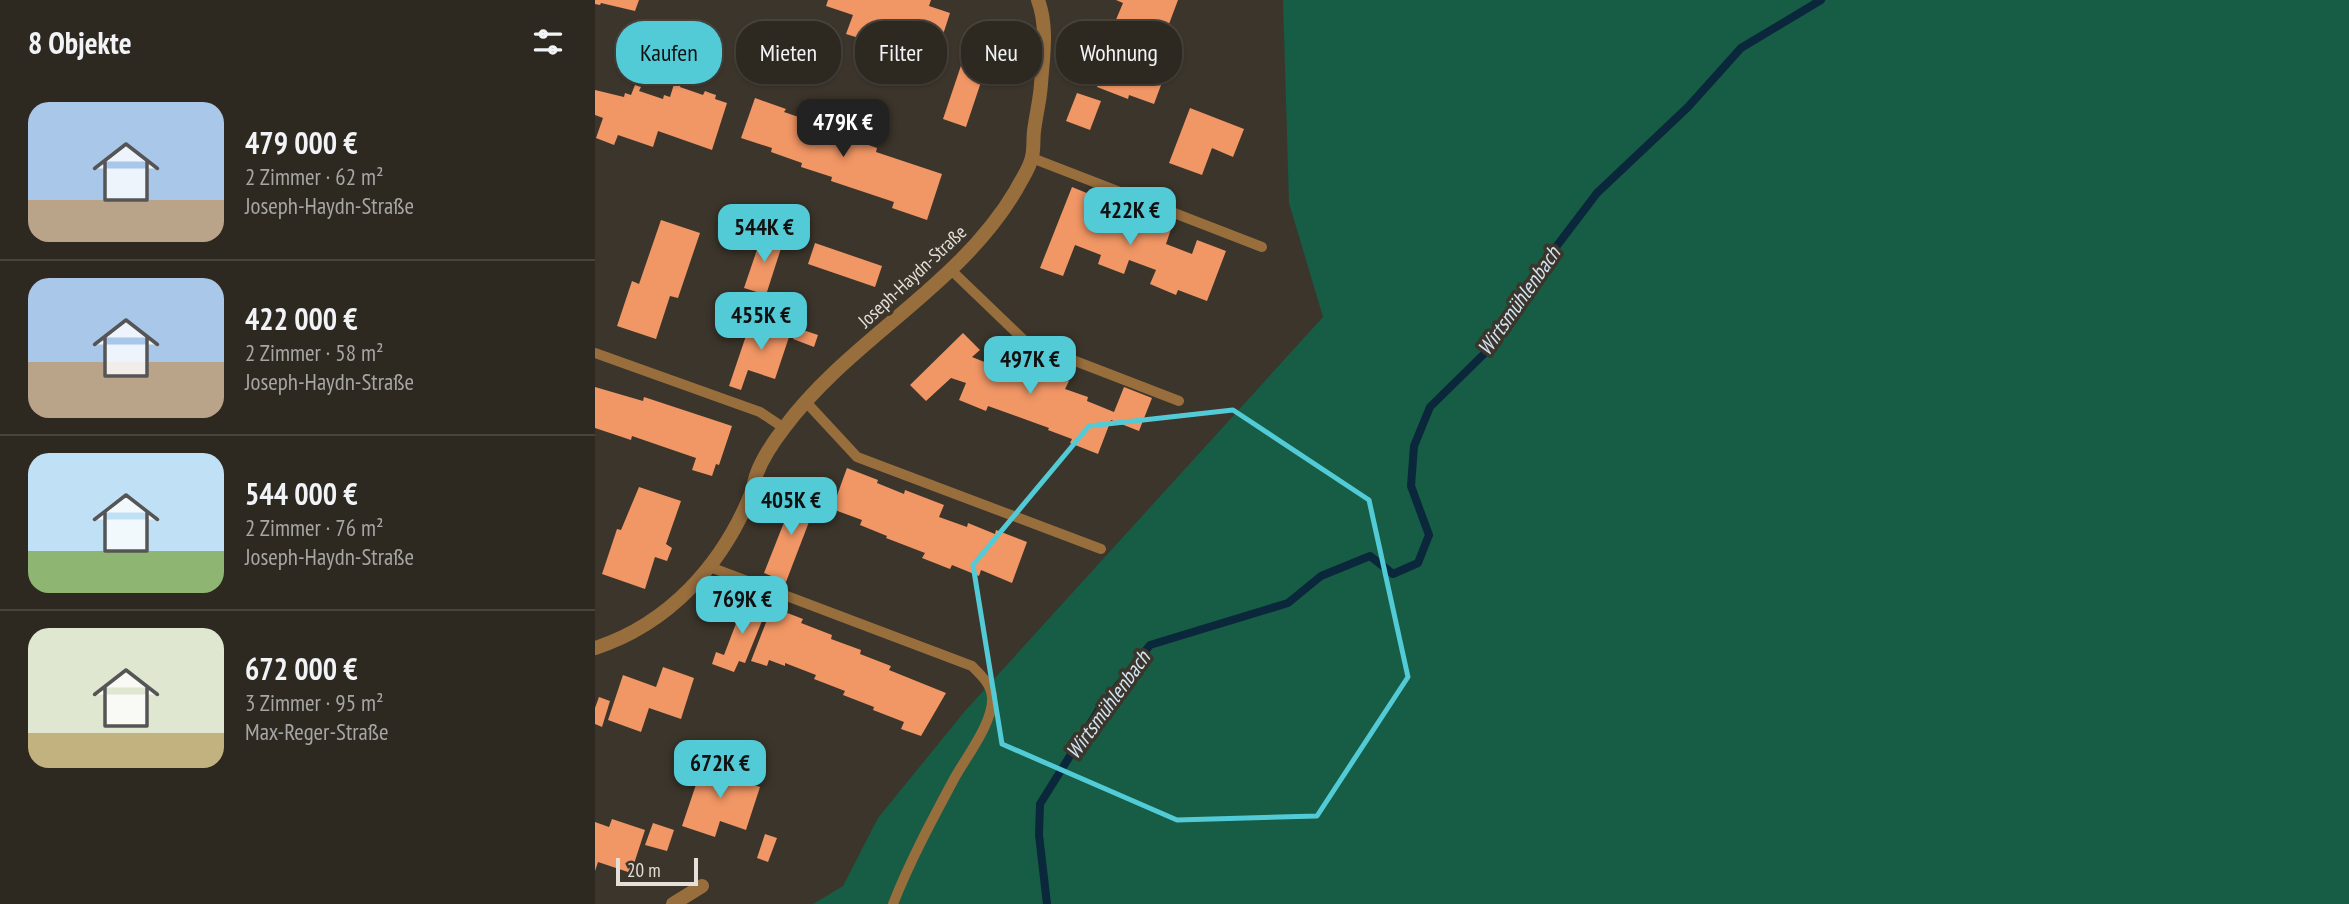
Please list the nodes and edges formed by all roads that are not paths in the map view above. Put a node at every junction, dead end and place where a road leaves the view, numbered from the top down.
1 (1038, 0) edge
2 (1032, 158) junction
3 (1262, 247) dead end
4 (950, 269) junction
5 (595, 353) edge
6 (1179, 401) dead end
7 (806, 402) junction
8 (784, 428) junction
9 (1101, 549) dead end
10 (710, 567) junction
11 (595, 648) edge
12 (702, 886) dead end
13 (673, 904) edge
14 (893, 904) edge

1 - 2 street, Joseph-Haydn-Straße
2 - 3 lane
2 - 4 street, Joseph-Haydn-Straße
4 - 6 lane
4 - 7 street, Joseph-Haydn-Straße
5 - 8 lane
7 - 8 street, Joseph-Haydn-Straße
7 - 9 lane
8 - 10 street, Joseph-Haydn-Straße
10 - 11 street, Joseph-Haydn-Straße
10 - 14 lane
12 - 13 street

